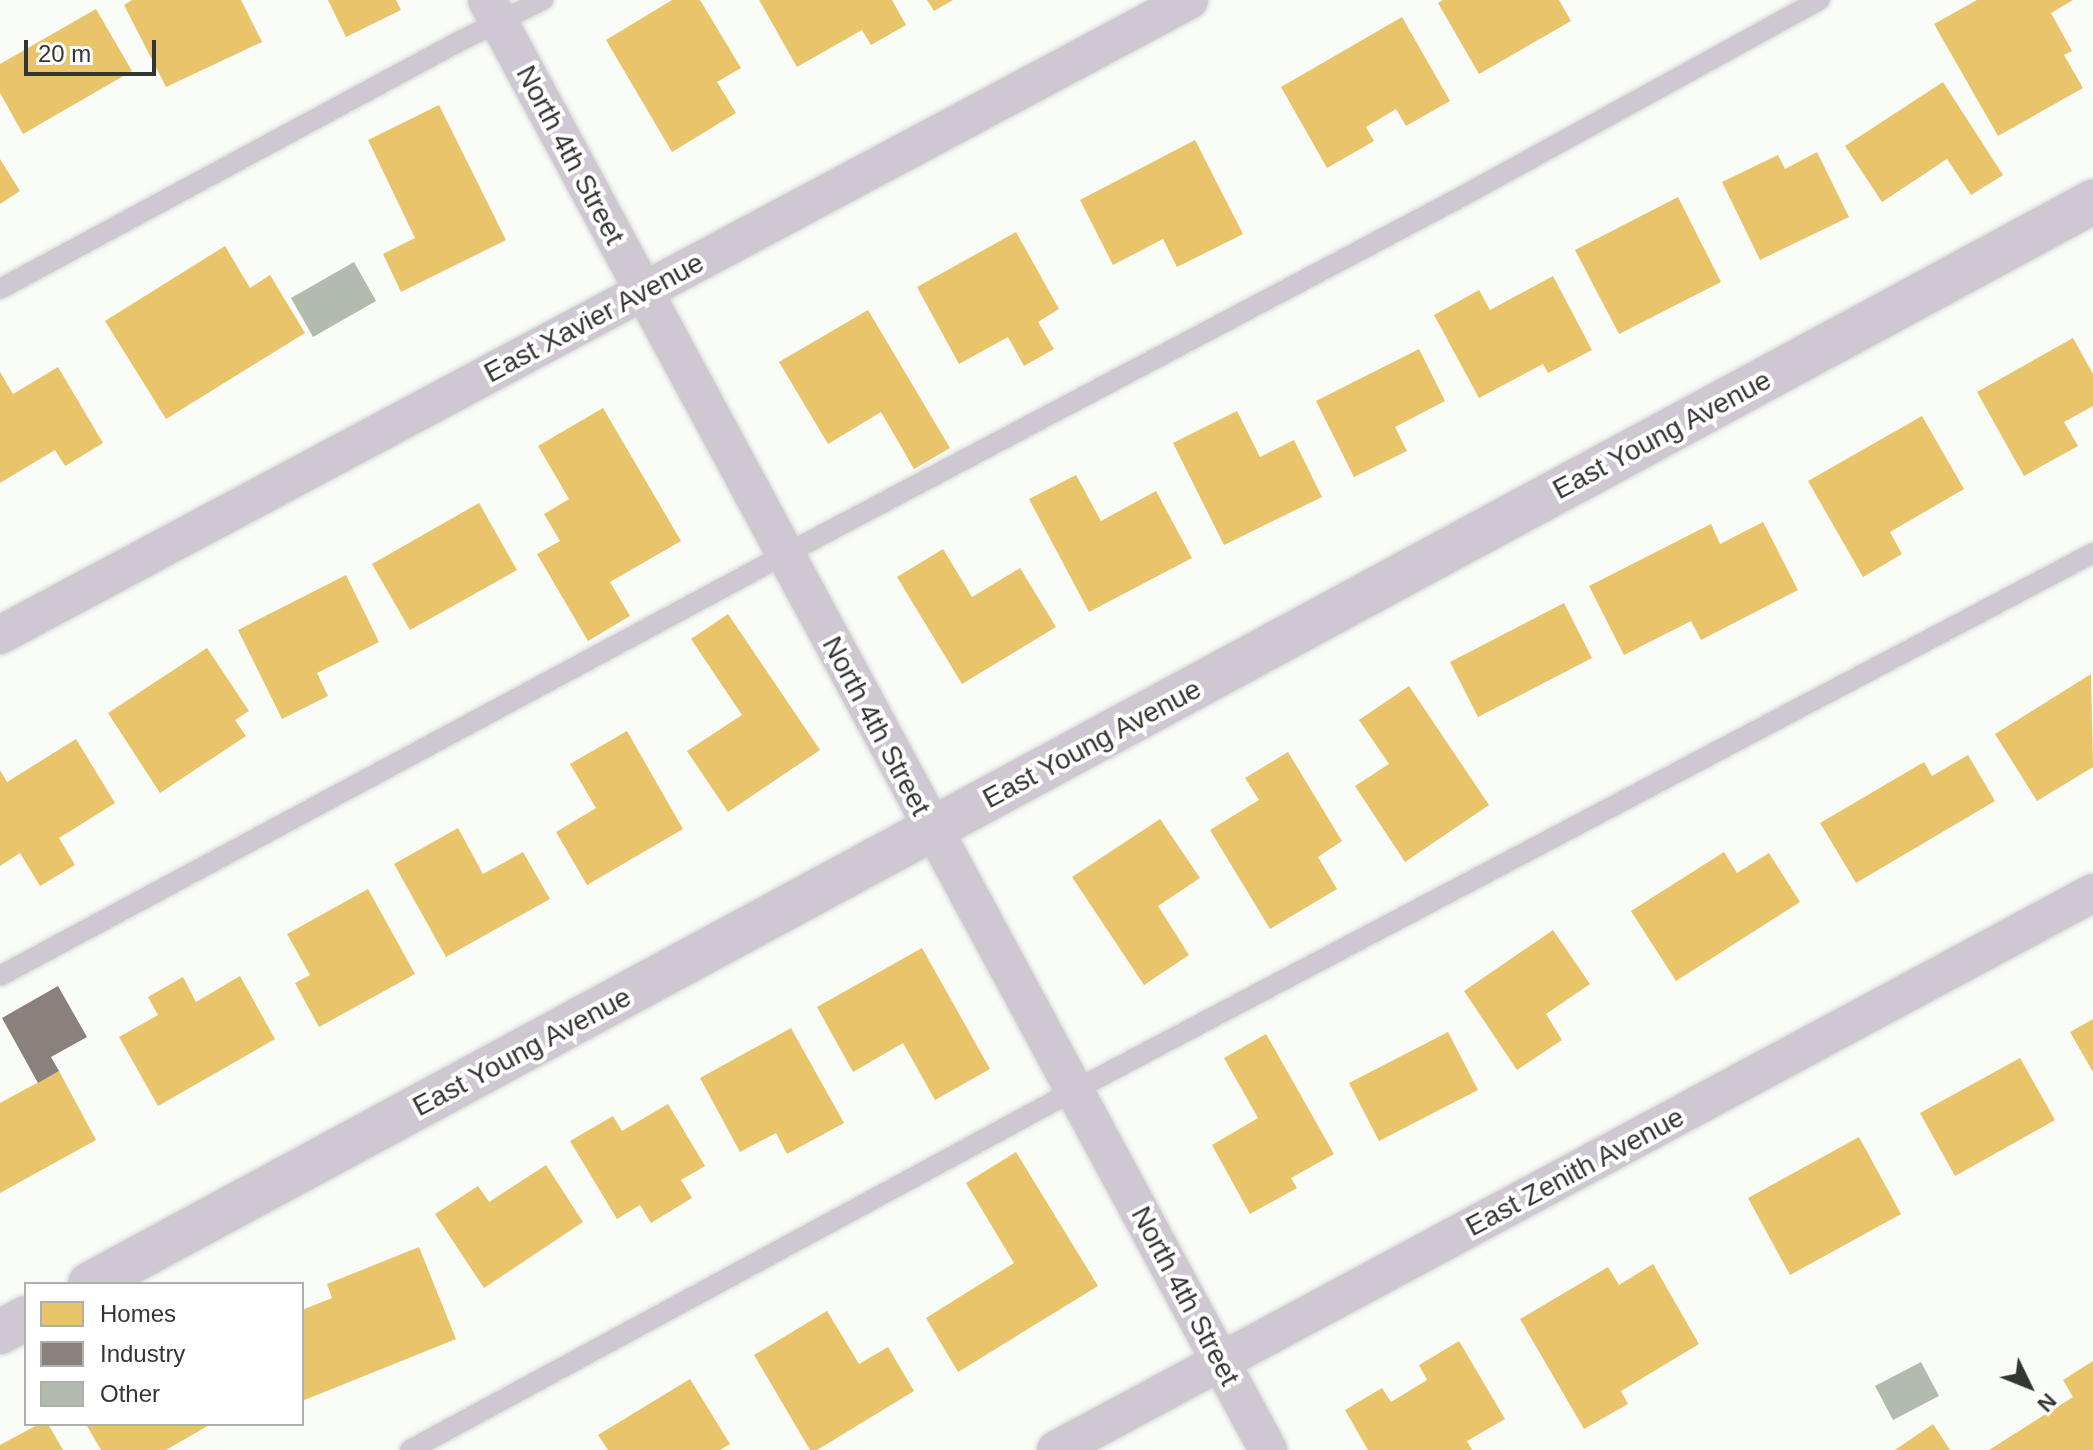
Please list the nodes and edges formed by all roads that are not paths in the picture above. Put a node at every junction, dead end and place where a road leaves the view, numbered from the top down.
1 (543, 0) edge
2 (1189, 0) edge
3 (1820, 0) edge
4 (493, 12) edge
5 (2093, 202) edge
6 (0, 289) edge
7 (643, 292) junction
8 (2093, 553) edge
9 (784, 555) junction
10 (0, 635) edge
11 (933, 831) junction
12 (2093, 893) edge
13 (0, 976) edge
14 (1073, 1091) junction
15 (94, 1282) edge
16 (24, 1319) edge
17 (0, 1332) edge
18 (1220, 1362) junction
19 (410, 1450) edge
20 (1056, 1450) edge
21 (1268, 1450) edge

1 - 4 lane
2 - 7 street, East Xavier Avenue
3 - 9 lane
4 - 6 lane
4 - 7 street, North 4th Street
5 - 11 street, East Young Avenue
7 - 9 street, North 4th Street
7 - 10 street, East Xavier Avenue
8 - 14 lane
9 - 11 street, North 4th Street
9 - 13 lane
11 - 14 street, North 4th Street
11 - 15 street, East Young Avenue
12 - 18 street, East Zenith Avenue
14 - 18 street, North 4th Street
14 - 19 lane
16 - 17 street
18 - 20 street, East Zenith Avenue
18 - 21 street, North 4th Street

